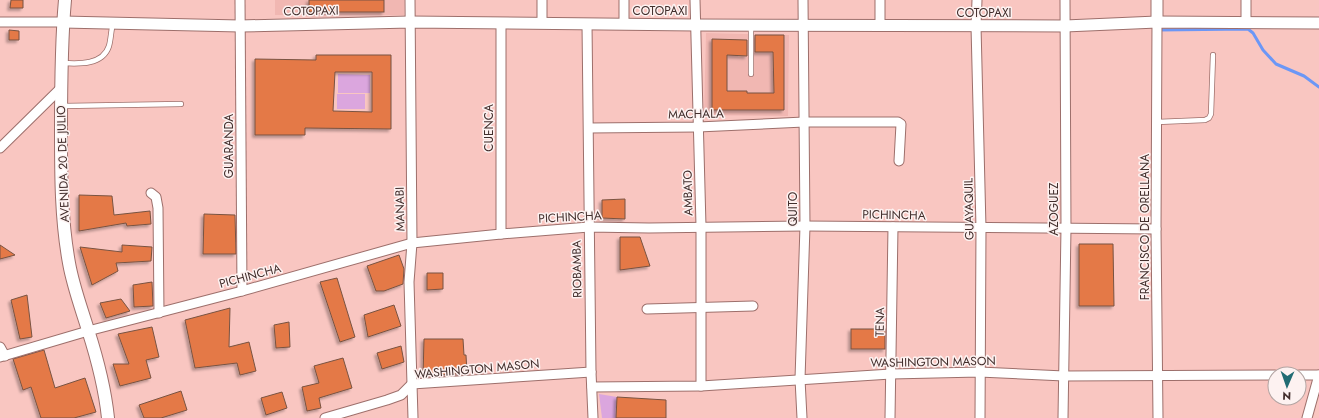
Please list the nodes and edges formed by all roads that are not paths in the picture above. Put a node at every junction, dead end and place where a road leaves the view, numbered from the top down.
1 (65, 0) edge
2 (240, 0) edge
3 (410, 0) edge
4 (542, 0) edge
5 (624, 0) edge
6 (695, 0) edge
7 (803, 0) edge
8 (880, 0) edge
9 (977, 0) edge
10 (1065, 0) edge
11 (1157, 0) edge
12 (1246, 0) edge
13 (0, 22) edge
14 (63, 22) junction
15 (410, 22) junction
16 (1246, 22) junction
17 (113, 23) junction
18 (501, 23) junction
19 (542, 23) junction
20 (1319, 23) edge
21 (587, 24) junction
22 (624, 24) junction
23 (1157, 24) junction
24 (695, 25) junction
25 (751, 25) junction
26 (804, 25) junction
27 (880, 25) junction
28 (240, 26) junction
29 (976, 26) junction
30 (1065, 26) junction
31 (1212, 55) dead end
32 (61, 63) junction
33 (751, 74) dead end
34 (61, 88) junction
35 (181, 104) dead end
36 (61, 106) junction
37 (804, 122) junction
38 (1157, 122) junction
39 (698, 127) junction
40 (589, 128) junction
41 (0, 148) edge
42 (899, 161) dead end
43 (152, 193) dead end
44 (700, 226) junction
45 (806, 226) junction
46 (589, 227) junction
47 (893, 227) junction
48 (982, 228) junction
49 (1066, 228) junction
50 (1156, 229) junction
51 (501, 234) junction
52 (412, 243) junction
53 (242, 291) junction
54 (753, 306) dead end
55 (700, 307) junction
56 (647, 309) dead end
57 (159, 313) junction
58 (88, 331) junction
59 (0, 347) edge
60 (2, 356) edge
61 (591, 372) junction
62 (979, 372) junction
63 (891, 374) junction
64 (1267, 375) edge
65 (1307, 375) edge
66 (1319, 375) edge
67 (1064, 376) junction
68 (1158, 376) junction
69 (800, 379) junction
70 (412, 384) junction
71 (701, 386) junction
72 (592, 387) junction
73 (108, 418) edge
74 (325, 418) edge
75 (413, 418) edge
76 (593, 418) edge
77 (802, 418) edge
78 (890, 418) edge
79 (980, 418) edge
80 (1063, 418) edge
81 (1158, 418) edge
82 (1307, 418) edge

1 - 14 main road, AVENIDA 20 DE JULIO
2 - 28 street, GUARANDA
3 - 15 street, MANABI
4 - 19 street
5 - 22 street
6 - 24 street, AMBATO
7 - 26 street, QUITO
8 - 27 street
9 - 29 street, GUAYAQUIL
10 - 30 street, AZOGUEZ
11 - 23 street
12 - 16 street
13 - 14 street, COTOPAXI
14 - 17 street, COTOPAXI
14 - 32 main road, AVENIDA 20 DE JULIO
15 - 18 street, COTOPAXI
15 - 28 street, COTOPAXI
15 - 52 street, MANABI
16 - 20 street, COTOPAXI
16 - 23 street, COTOPAXI
17 - 28 street, COTOPAXI
17 - 32 lane
18 - 19 street, COTOPAXI
18 - 51 street, CUENCA
19 - 21 street, COTOPAXI
21 - 22 street, COTOPAXI
21 - 40 street, RIOBAMBA
22 - 24 street, COTOPAXI
23 - 30 street, COTOPAXI
23 - 38 street, FRANCISCO DE ORELLANA
24 - 25 street, COTOPAXI
24 - 39 street, AMBATO
25 - 26 street, COTOPAXI
25 - 33 lane
26 - 27 street, COTOPAXI
26 - 37 street, QUITO
27 - 29 street, COTOPAXI
28 - 53 street, GUARANDA
29 - 30 street, COTOPAXI
29 - 48 street, GUAYAQUIL
30 - 49 street, AZOGUEZ
31 - 38 lane
32 - 34 main road, AVENIDA 20 DE JULIO
34 - 36 main road, AVENIDA 20 DE JULIO
34 - 41 street
35 - 36 lane
36 - 58 main road, AVENIDA 20 DE JULIO
37 - 39 street, MACHALA
37 - 42 street, MACHALA
37 - 45 street, QUITO
38 - 50 street, FRANCISCO DE ORELLANA
39 - 40 street, MACHALA
39 - 44 street, AMBATO
40 - 46 street, RIOBAMBA
43 - 57 street
44 - 45 street, PICHINCHA
44 - 46 street, PICHINCHA
44 - 55 street, AMBATO
45 - 47 street, PICHINCHA
45 - 69 street, QUITO
46 - 51 street, PICHINCHA
46 - 61 street, RIOBAMBA
47 - 48 street, PICHINCHA
47 - 63 street, TENA
48 - 49 street, PICHINCHA
48 - 62 street, GUAYAQUIL
49 - 50 street, PICHINCHA
49 - 67 street, AZOGUEZ
50 - 68 street, FRANCISCO DE ORELLANA
51 - 52 street, PICHINCHA
52 - 53 street, PICHINCHA
52 - 70 street, MANABI
53 - 57 street, PICHINCHA
54 - 55 street
55 - 56 street
55 - 71 street, AMBATO
57 - 58 street, PICHINCHA
58 - 60 street, PICHINCHA
58 - 73 main road, AVENIDA 20 DE JULIO
59 - 60 street
61 - 70 street, WASHINGTON MASON
61 - 72 street, RIOBAMBA
62 - 63 street, WASHINGTON MASON
62 - 67 street, WASHINGTON MASON
62 - 79 street, GUAYAQUIL
63 - 69 street, WASHINGTON MASON
63 - 78 street, TENA
64 - 68 street, WASHINGTON MASON
65 - 66 street
66 - 82 street
67 - 68 street, WASHINGTON MASON
67 - 80 street, AZOGUEZ
68 - 81 street, FRANCISCO DE ORELLANA
69 - 71 street, WASHINGTON MASON
69 - 77 street, QUITO
70 - 74 street, WASHINGTON MASON
70 - 75 street, MANABI
71 - 72 street, WASHINGTON MASON
72 - 76 street, RIOBAMBA

